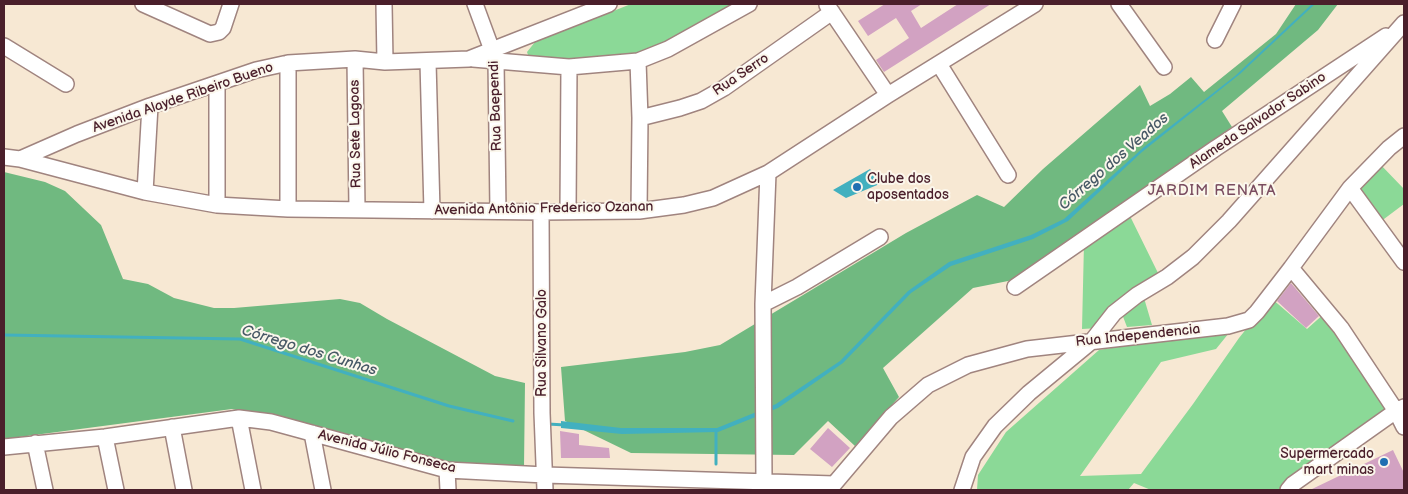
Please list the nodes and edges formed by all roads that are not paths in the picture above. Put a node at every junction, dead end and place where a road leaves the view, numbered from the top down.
1 (143, 4) edge
2 (231, 4) edge
3 (384, 4) edge
4 (475, 4) edge
5 (610, 4) edge
6 (749, 4) edge
7 (1035, 4) edge
8 (1119, 4) edge
9 (1233, 4) edge
10 (593, 6) edge
11 (829, 8) edge
12 (1404, 23) edge
13 (1215, 40) dead end
14 (4, 46) edge
15 (494, 55) junction
16 (355, 59) junction
17 (638, 61) junction
18 (385, 62) junction
19 (428, 62) junction
20 (288, 63) junction
21 (939, 64) junction
22 (569, 67) junction
23 (1164, 67) dead end
24 (66, 84) dead end
25 (217, 84) junction
26 (888, 95) junction
27 (150, 106) junction
28 (640, 118) junction
29 (1404, 136) edge
30 (4, 157) edge
31 (20, 159) junction
32 (768, 173) junction
33 (1008, 175) dead end
34 (1350, 188) junction
35 (146, 192) junction
36 (217, 205) junction
37 (288, 209) junction
38 (357, 209) junction
39 (432, 211) junction
40 (498, 211) junction
41 (568, 211) junction
42 (639, 211) junction
43 (541, 212) junction
44 (880, 237) dead end
45 (1404, 262) edge
46 (1291, 268) junction
47 (1015, 288) dead end
48 (763, 304) junction
49 (1114, 313) junction
50 (1122, 339) junction
51 (1092, 341) junction
52 (1400, 409) edge
53 (239, 418) junction
54 (172, 427) junction
55 (1404, 427) edge
56 (312, 433) junction
57 (105, 437) junction
58 (36, 443) junction
59 (4, 447) edge
60 (447, 470) junction
61 (764, 482) junction
62 (545, 483) edge
63 (638, 484) edge
64 (831, 487) edge
65 (1291, 487) edge
66 (45, 490) edge
67 (116, 490) edge
68 (184, 490) edge
69 (253, 490) edge
70 (323, 490) edge
71 (448, 490) edge
72 (962, 490) edge

1 - 2 street
3 - 18 street
4 - 15 street, Rua Baependi
5 - 10 street, Avenida Alayde Ribeiro Bueno
6 - 17 street
7 - 21 street, Avenida Antônio Frederico Ozanan
8 - 23 street
9 - 13 street
10 - 15 street, Avenida Alayde Ribeiro Bueno
11 - 26 street
11 - 28 street, Rua Serro
12 - 47 street, Alameda Salvador Sabino
12 - 49 street
14 - 24 street
15 - 19 street, Avenida Alayde Ribeiro Bueno
15 - 22 street
15 - 40 street, Rua Baependi
16 - 18 street, Avenida Alayde Ribeiro Bueno
16 - 20 street, Avenida Alayde Ribeiro Bueno
16 - 38 street, Rua Sete Lagoas
17 - 22 street
17 - 28 street
18 - 19 street, Avenida Alayde Ribeiro Bueno
19 - 39 street
20 - 25 street, Avenida Alayde Ribeiro Bueno
20 - 37 street
21 - 26 street, Avenida Antônio Frederico Ozanan
21 - 33 street
22 - 41 street
25 - 27 street, Avenida Alayde Ribeiro Bueno
25 - 36 street
26 - 32 street, Avenida Antônio Frederico Ozanan
27 - 31 street, Avenida Alayde Ribeiro Bueno
27 - 35 street
28 - 42 street
29 - 34 street, Rua Independencia
30 - 31 street, Avenida Antônio Frederico Ozanan
31 - 35 street, Avenida Antônio Frederico Ozanan
32 - 42 street, Avenida Antônio Frederico Ozanan
32 - 48 street
34 - 45 street
34 - 46 street, Rua Independencia
35 - 36 street, Avenida Antônio Frederico Ozanan
36 - 37 street, Avenida Antônio Frederico Ozanan
37 - 38 street, Avenida Antônio Frederico Ozanan
38 - 39 street, Avenida Antônio Frederico Ozanan
39 - 40 street, Avenida Antônio Frederico Ozanan
40 - 43 street, Avenida Antônio Frederico Ozanan
41 - 42 street, Avenida Antônio Frederico Ozanan
41 - 43 street, Avenida Antônio Frederico Ozanan
43 - 62 street, Rua Silvano Galo
44 - 48 street
46 - 50 street, Rua Independencia
46 - 52 street
48 - 61 street
49 - 50 street
49 - 51 street
50 - 51 street, Rua Independencia
51 - 64 street, Rua Independencia
51 - 72 street
52 - 55 street
52 - 65 street
53 - 54 street, Avenida Júlio Fonseca
53 - 56 street, Avenida Júlio Fonseca
53 - 69 street
54 - 57 street, Avenida Júlio Fonseca
54 - 68 street
56 - 60 street, Avenida Júlio Fonseca
56 - 70 street
57 - 58 street, Avenida Júlio Fonseca
57 - 67 street
58 - 59 street, Avenida Júlio Fonseca
58 - 66 street
60 - 62 street, Avenida Júlio Fonseca
60 - 71 street
61 - 63 street, Avenida Júlio Fonseca
61 - 64 street, Avenida Júlio Fonseca
62 - 63 street, Avenida Júlio Fonseca

